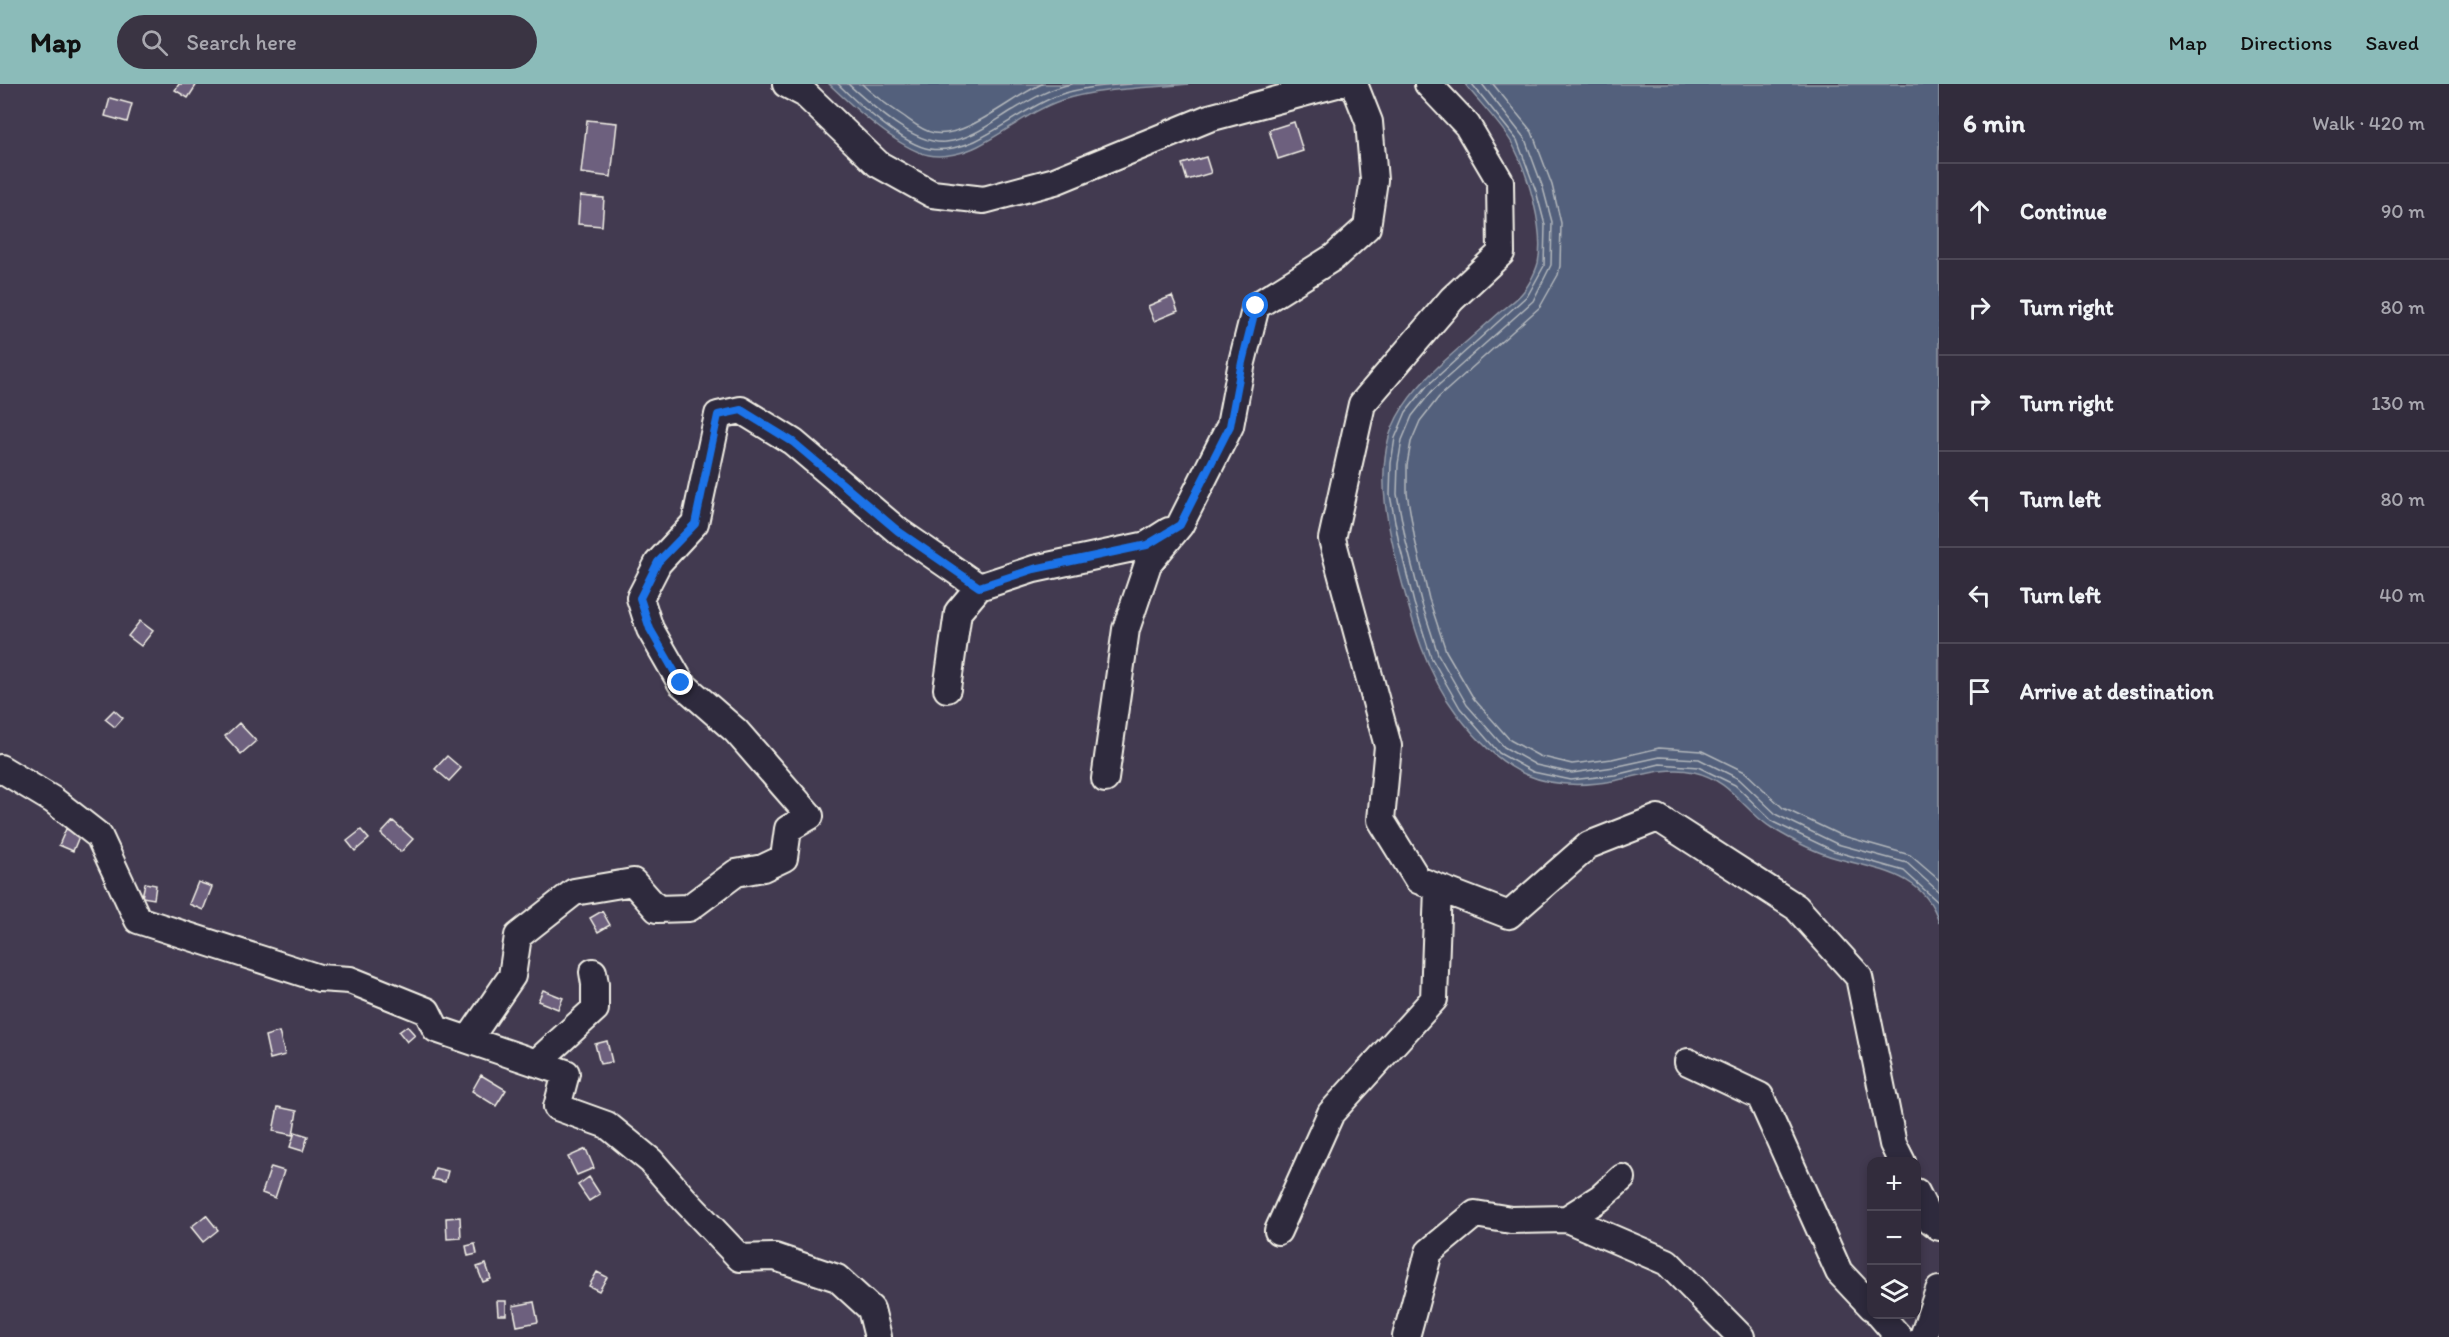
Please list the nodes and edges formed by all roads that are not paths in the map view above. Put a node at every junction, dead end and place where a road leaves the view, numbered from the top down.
1 (786, 84) edge
2 (1337, 84) edge
3 (1354, 84) edge
4 (1428, 84) edge
5 (1180, 525) junction
6 (979, 587) junction
7 (947, 688) dead end
8 (0, 768) edge
9 (1105, 779) dead end
10 (1438, 888) junction
11 (593, 972) dead end
12 (469, 1040) junction
13 (1688, 1062) dead end
14 (536, 1063) junction
15 (1900, 1157) edge
16 (1622, 1178) dead end
17 (1921, 1201) edge
18 (1566, 1219) junction
19 (1939, 1227) edge
20 (1278, 1231) dead end
21 (1939, 1290) edge
22 (1867, 1301) edge
23 (1883, 1319) edge
24 (878, 1337) edge
25 (1406, 1337) edge
26 (1741, 1337) edge
27 (1899, 1337) edge
28 (1923, 1337) edge

1 - 2 street
3 - 5 street
4 - 10 street
5 - 6 street
5 - 9 street
6 - 7 street
6 - 12 street
8 - 12 street
10 - 15 street
10 - 20 street
11 - 14 street
12 - 14 street
13 - 22 street
14 - 24 street
16 - 18 street
17 - 19 street
18 - 25 street
18 - 26 street
21 - 28 street
23 - 27 street

